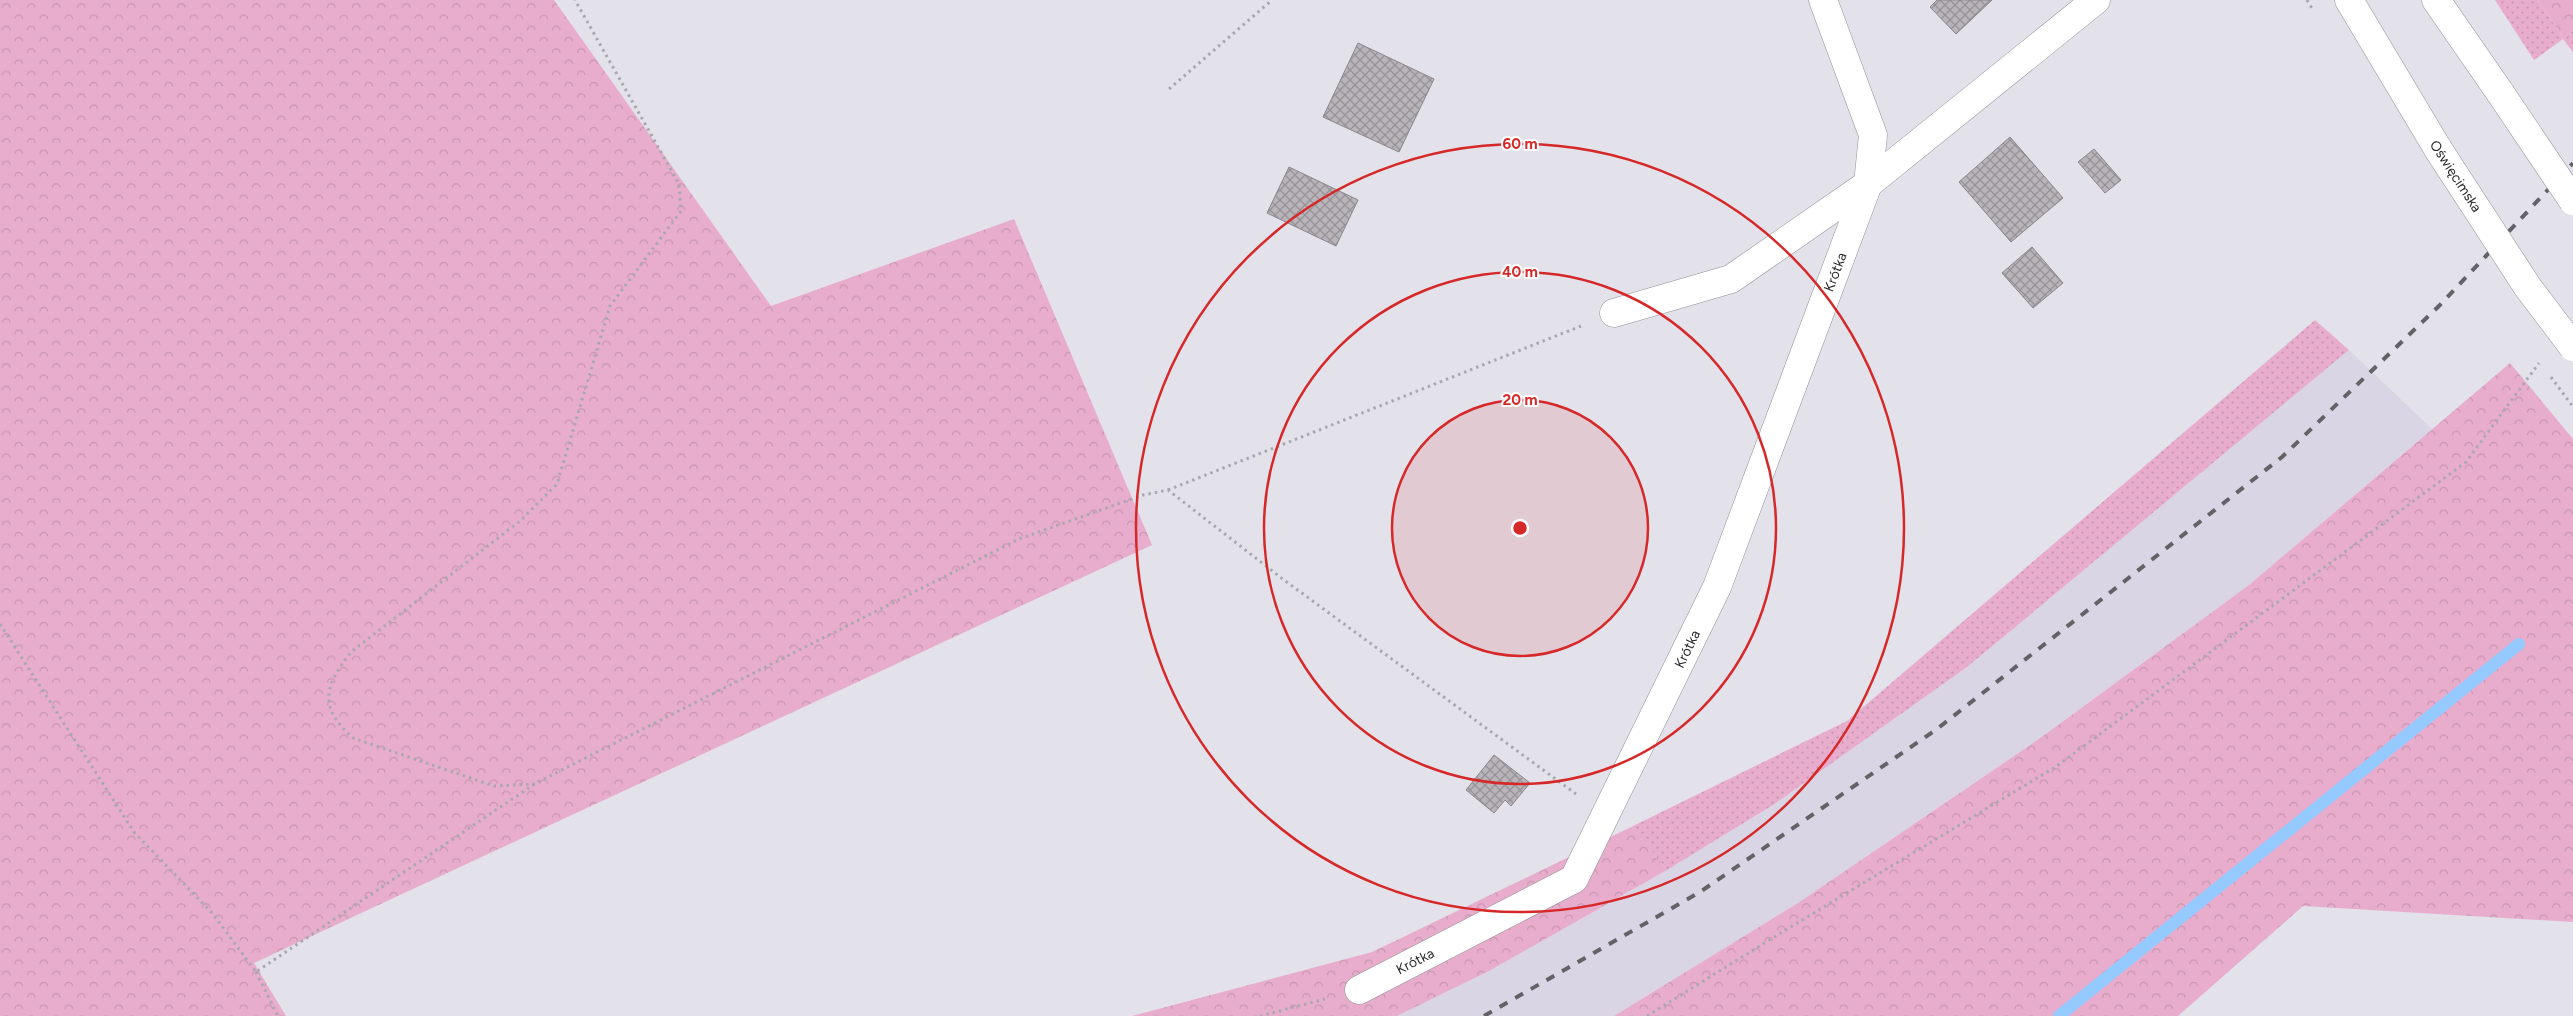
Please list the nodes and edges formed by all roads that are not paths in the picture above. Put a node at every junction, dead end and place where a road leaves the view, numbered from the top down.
1 (1823, 0) edge
2 (2096, 0) edge
3 (2349, 0) edge
4 (2436, 0) edge
5 (1868, 184) junction
6 (2573, 201) edge
7 (1614, 313) road end
8 (2573, 347) edge
9 (1359, 990) road end

1 - 5 main road, Krótka
2 - 5 main road
3 - 8 main road, Oświęcimska, bridge
4 - 6 main road, bridge
5 - 7 main road
5 - 9 main road, Krótka

